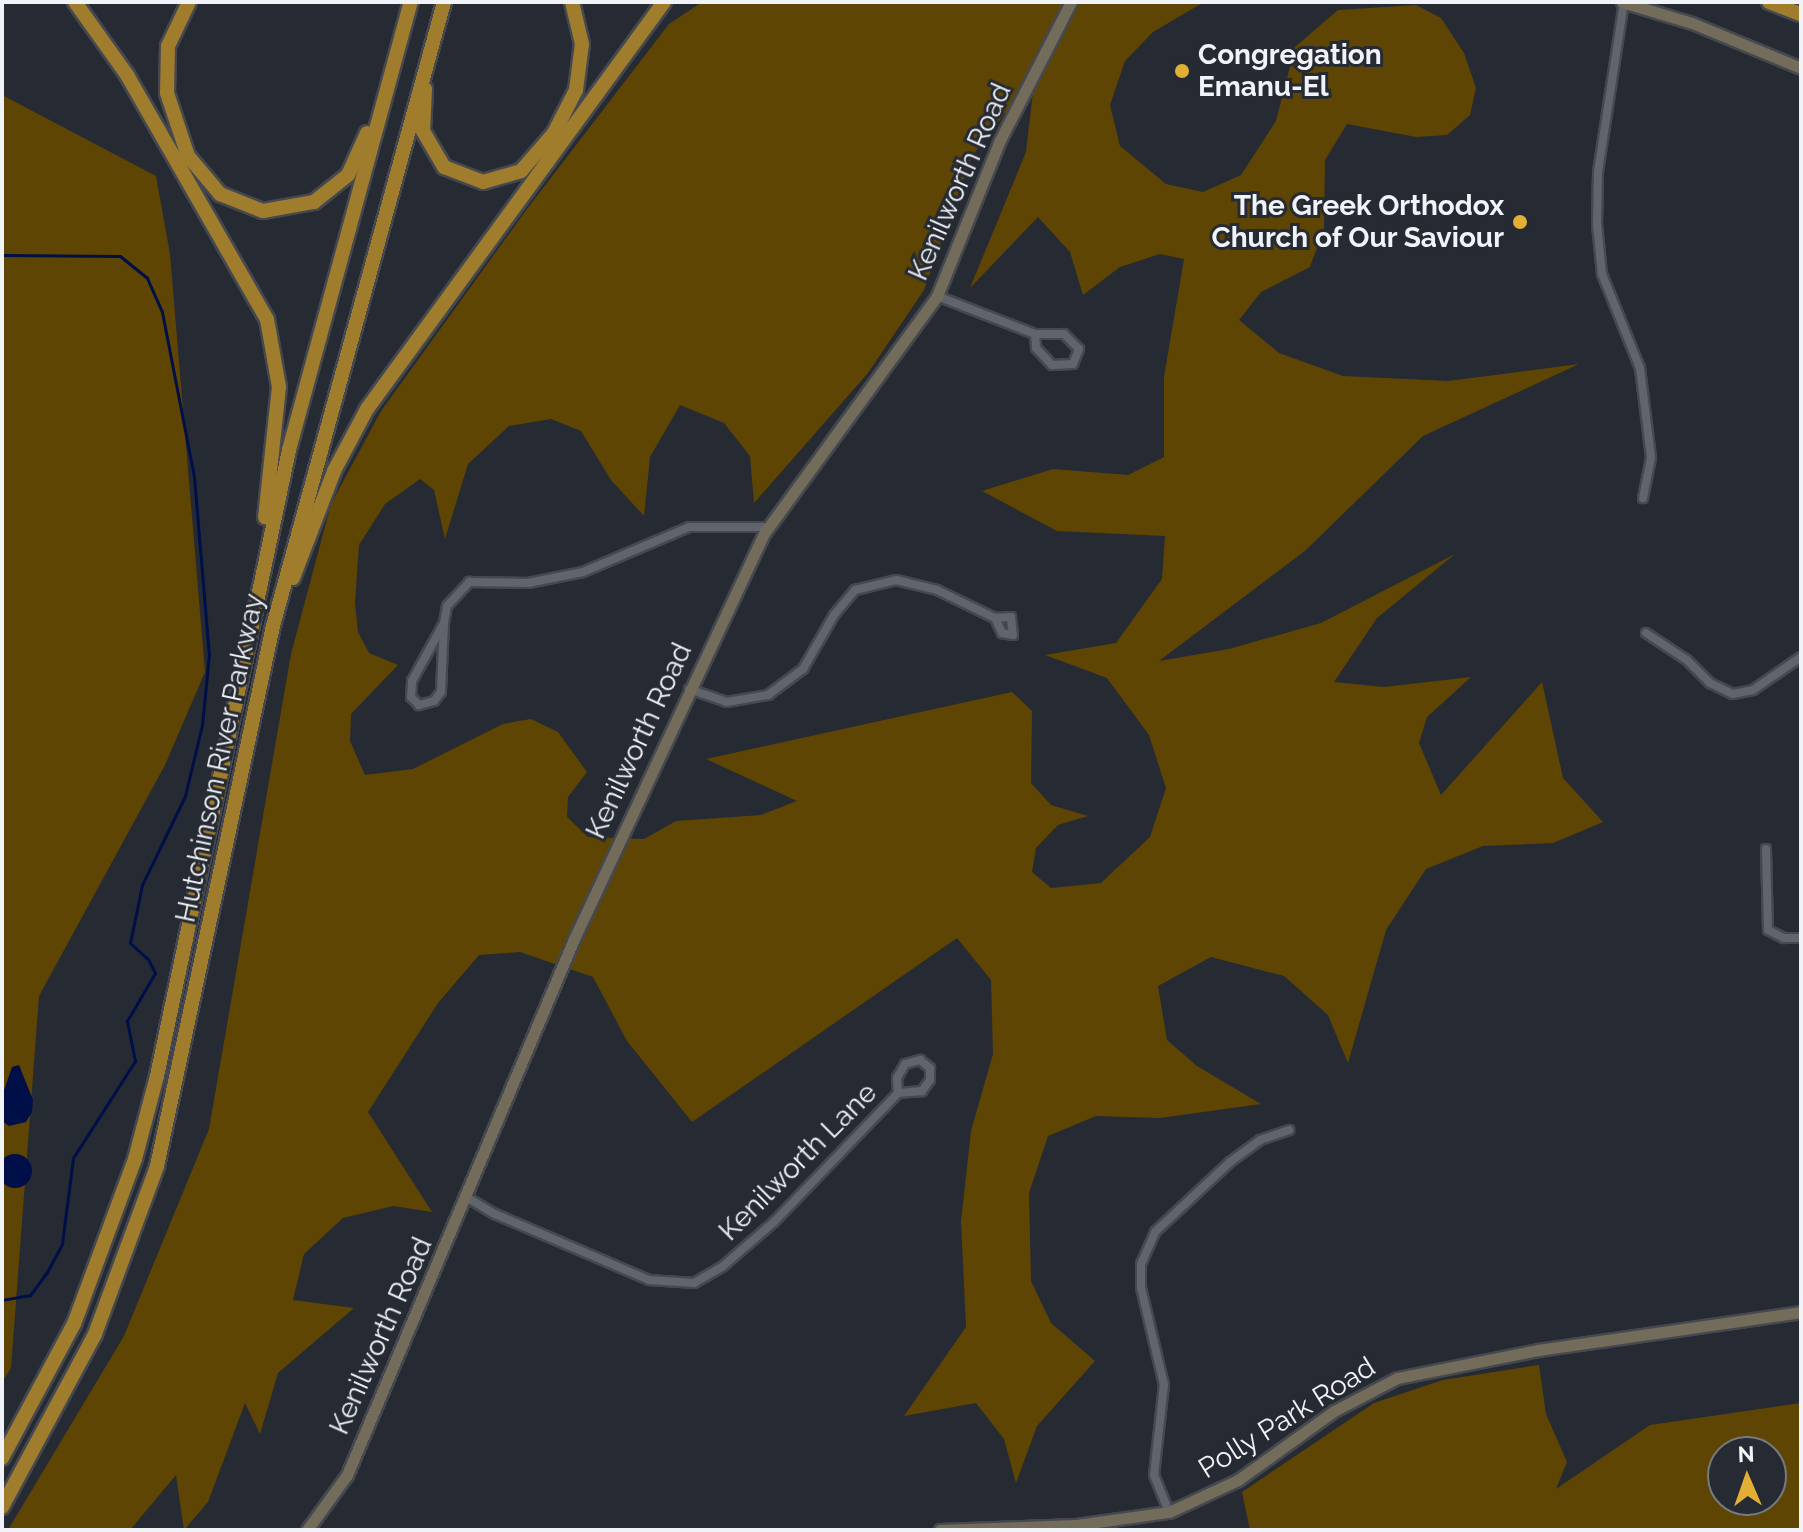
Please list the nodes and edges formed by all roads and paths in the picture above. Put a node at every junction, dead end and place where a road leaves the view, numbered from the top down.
1 (75, 2) edge
2 (189, 2) edge
3 (411, 2) edge
4 (444, 2) edge
5 (572, 2) edge
6 (664, 2) edge
7 (1071, 2) edge
8 (1623, 2) edge
9 (1769, 2) edge
10 (1801, 14) edge
11 (438, 22) junction
12 (395, 62) junction
13 (1801, 68) edge
14 (937, 296) junction
15 (1035, 334) junction
16 (1643, 498) dead end
17 (769, 527) junction
18 (995, 618) dead end
19 (251, 622) junction
20 (444, 623) junction
21 (273, 626) junction
22 (1646, 633) dead end
23 (1801, 657) edge
24 (689, 689) junction
25 (1766, 849) dead end
26 (1801, 938) edge
27 (898, 1093) junction
28 (1289, 1130) dead end
29 (468, 1198) junction
30 (1801, 1312) edge
31 (2, 1458) edge
32 (2, 1507) edge
33 (1169, 1512) junction
34 (307, 1530) edge
35 (940, 1530) edge

1 - 19 highway
2 - 12 highway
3 - 12 highway, Hutchinson River Parkway
4 - 11 highway, Hutchinson River Parkway
5 - 11 highway
6 - 21 highway
7 - 14 street, Kenilworth Road
8 - 13 street
8 - 16 street
9 - 10 highway
11 - 21 highway, Hutchinson River Parkway
12 - 19 highway, Hutchinson River Parkway
14 - 15 street
14 - 17 street, Kenilworth Road
15 - 15 street
17 - 20 street
17 - 24 street, Kenilworth Road
18 - 24 street
19 - 31 highway, Hutchinson River Parkway
20 - 20 street
21 - 32 highway, Hutchinson River Parkway
22 - 23 street
24 - 29 street, Kenilworth Road
25 - 26 street
27 - 27 street, Kenilworth Lane
27 - 29 street, Kenilworth Lane
28 - 33 street
29 - 34 street, Kenilworth Road
30 - 33 street, Polly Park Road
33 - 35 street, Polly Park Road

